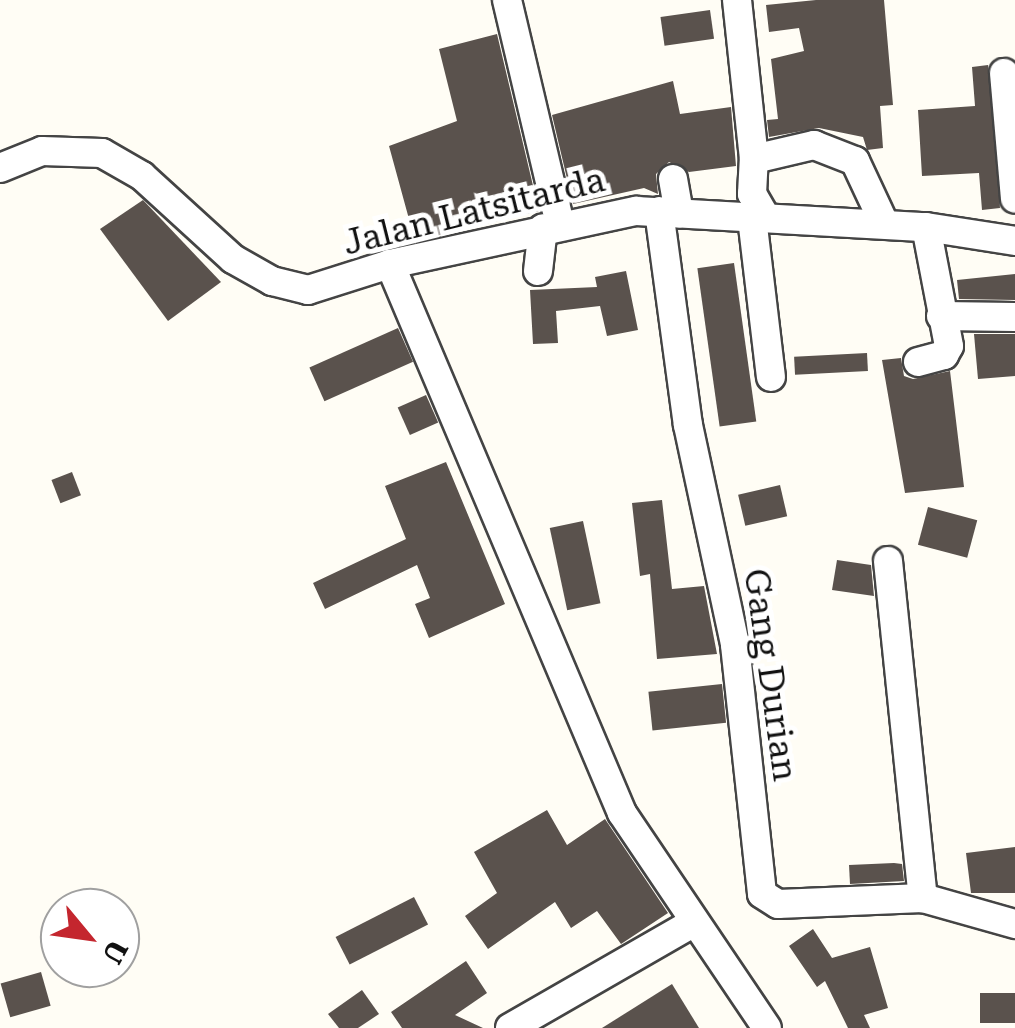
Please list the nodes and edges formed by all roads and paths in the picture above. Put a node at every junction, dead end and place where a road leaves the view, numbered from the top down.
1 (507, 0) edge
2 (738, 0) edge
3 (1004, 73) dead end
4 (754, 159) junction
5 (0, 168) edge
6 (673, 179) dead end
7 (1015, 199) edge
8 (669, 212) junction
9 (759, 218) junction
10 (884, 224) junction
11 (552, 226) junction
12 (926, 227) junction
13 (1015, 241) edge
14 (390, 264) junction
15 (538, 271) dead end
16 (942, 316) junction
17 (1015, 317) edge
18 (918, 362) dead end
19 (770, 377) dead end
20 (888, 561) dead end
21 (922, 898) junction
22 (694, 922) junction
23 (1015, 924) edge
24 (510, 1028) edge
25 (767, 1028) edge

1 - 11 street
2 - 4 street
3 - 7 street
4 - 9 street
4 - 10 street
5 - 14 street, Jalan Latsitarda
6 - 8 street, Gang Durian
8 - 9 street, Jalan Latsitarda
8 - 11 street, Jalan Latsitarda
8 - 21 street, Gang Durian
9 - 10 street, Jalan Latsitarda
9 - 19 street
10 - 12 street, Jalan Latsitarda
11 - 14 street, Jalan Latsitarda
11 - 15 street
12 - 13 street, Jalan Latsitarda
12 - 16 street
14 - 22 street
16 - 17 street
16 - 18 street
20 - 21 street
21 - 23 street, Gang Durian
22 - 24 street
22 - 25 street

